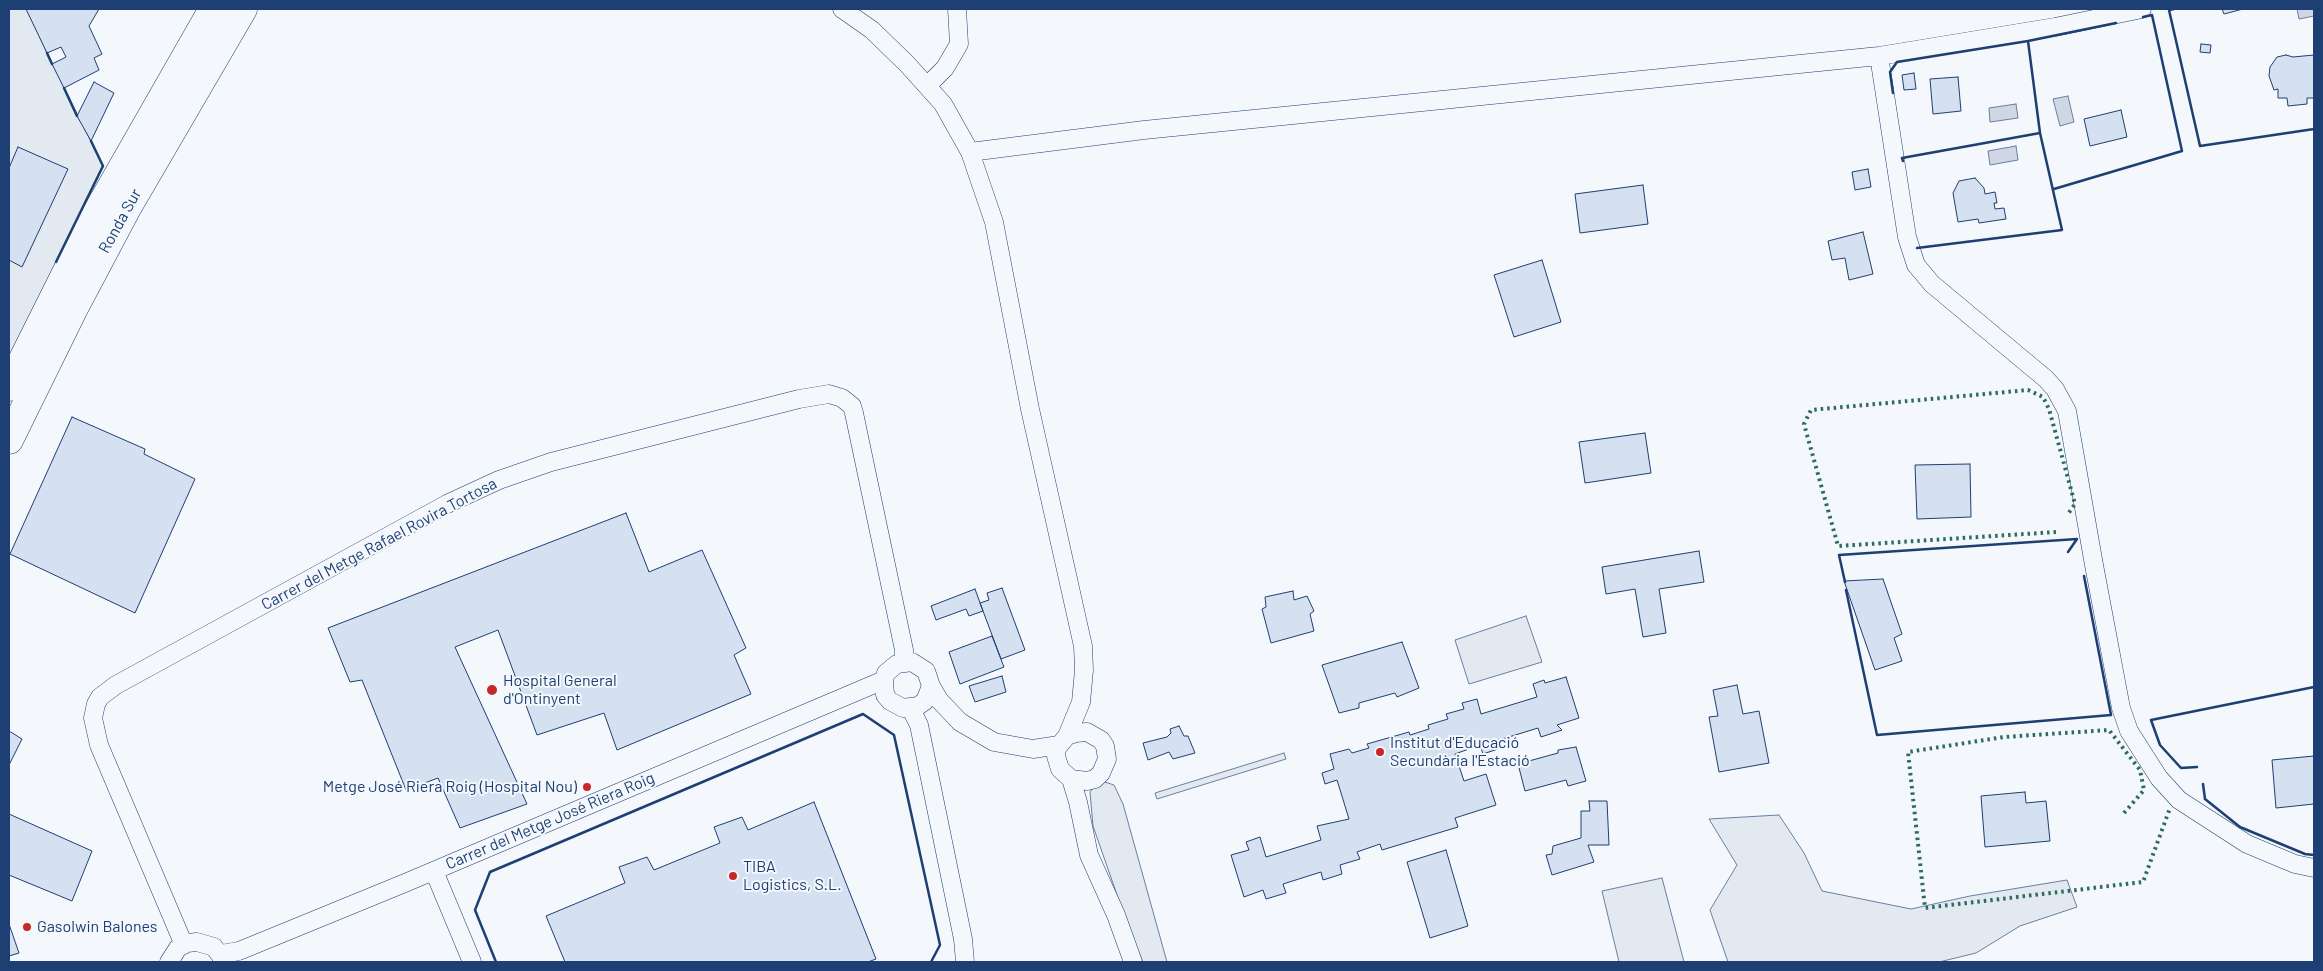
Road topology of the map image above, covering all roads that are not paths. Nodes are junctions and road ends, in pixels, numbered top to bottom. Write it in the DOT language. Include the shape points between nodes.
graph roads {
  1 [pos="213,9"];
  2 [pos="244,9"];
  3 [pos="842,9"];
  4 [pos="957,9"];
  5 [pos="2142,9"];
  6 [pos="1879,56"];
  7 [pos="927,86"];
  8 [pos="970,152"];
  9 [pos="9,387"];
  10 [pos="9,440"];
  11 [pos="904,662"];
  12 [pos="884,680"];
  13 [pos="861,689"];
  14 [pos="888,699"];
  15 [pos="925,700"];
  16 [pos="1081,702"];
  17 [pos="1087,732"];
  18 [pos="1061,748"];
  19 [pos="1079,780"];
  20 [pos="2314,868"];
  21 [pos="434,871"];
  22 [pos="184,945"];
  23 [pos="224,960"];
  24 [pos="169,962"];
  25 [pos="472,962"];
  26 [pos="965,962"];
  27 [pos="1133,962"];
  1 -- 9 [label="main road, Ronda Sur" via="94,219"];
  2 -- 10 [label="main road, Ronda Sur" via="122,216"];
  3 -- 7 [label="street" via="872,30"];
  4 -- 7 [label="street" via="959,44 945,68"];
  5 -- 6 [label="street"];
  6 -- 8 [label="street" via="1144,130"];
  6 -- 20 [label="street" via="1907,237 1916,265 1932,284 2046,379 2067,411 2121,708 2129,731 2159,778 2179,800 2247,844"];
  7 -- 8 [label="street" via="943,104"];
  8 -- 16 [label="street" via="1002,256 1030,409 1083,646"];
  11 -- 12 [label="street" via="891,668"];
  11 -- 15 [label="street" via="912,662 926,671"];
  11 -- 22 [label="street, Carrer del Metge Rafael Rovira Tortosa" via="854,413 852,406 842,398 829,394 799,399 551,462 499,480 438,509 100,697 93,718 99,745"];
  12 -- 13 [label="street, Carrer del Metge José Riera Roig"];
  12 -- 14 [label="street"];
  13 -- 14 [label="street"];
  13 -- 21 [label="street, Carrer del Metge José Riera Roig"];
  14 -- 15 [label="street" via="896,706"];
  15 -- 18 [label="street" via="994,742 1033,749"];
  15 -- 26 [label="street" via="919,725"];
  16 -- 17 [label="street"];
  16 -- 18 [label="street"];
  17 -- 18 [label="street" via="1076,732"];
  17 -- 19 [label="street" via="1101,740 1107,759 1101,773"];
  18 -- 19 [label="street" via="1060,769"];
  19 -- 27 [label="street" via="1078,802 1089,855"];
  21 -- 23 [label="street, Carrer del Metge José Riera Roig" via="239,950"];
  21 -- 25 [label="street"];
  22 -- 23 [label="street" via="206,943"];
  22 -- 24 [label="street"];
}
